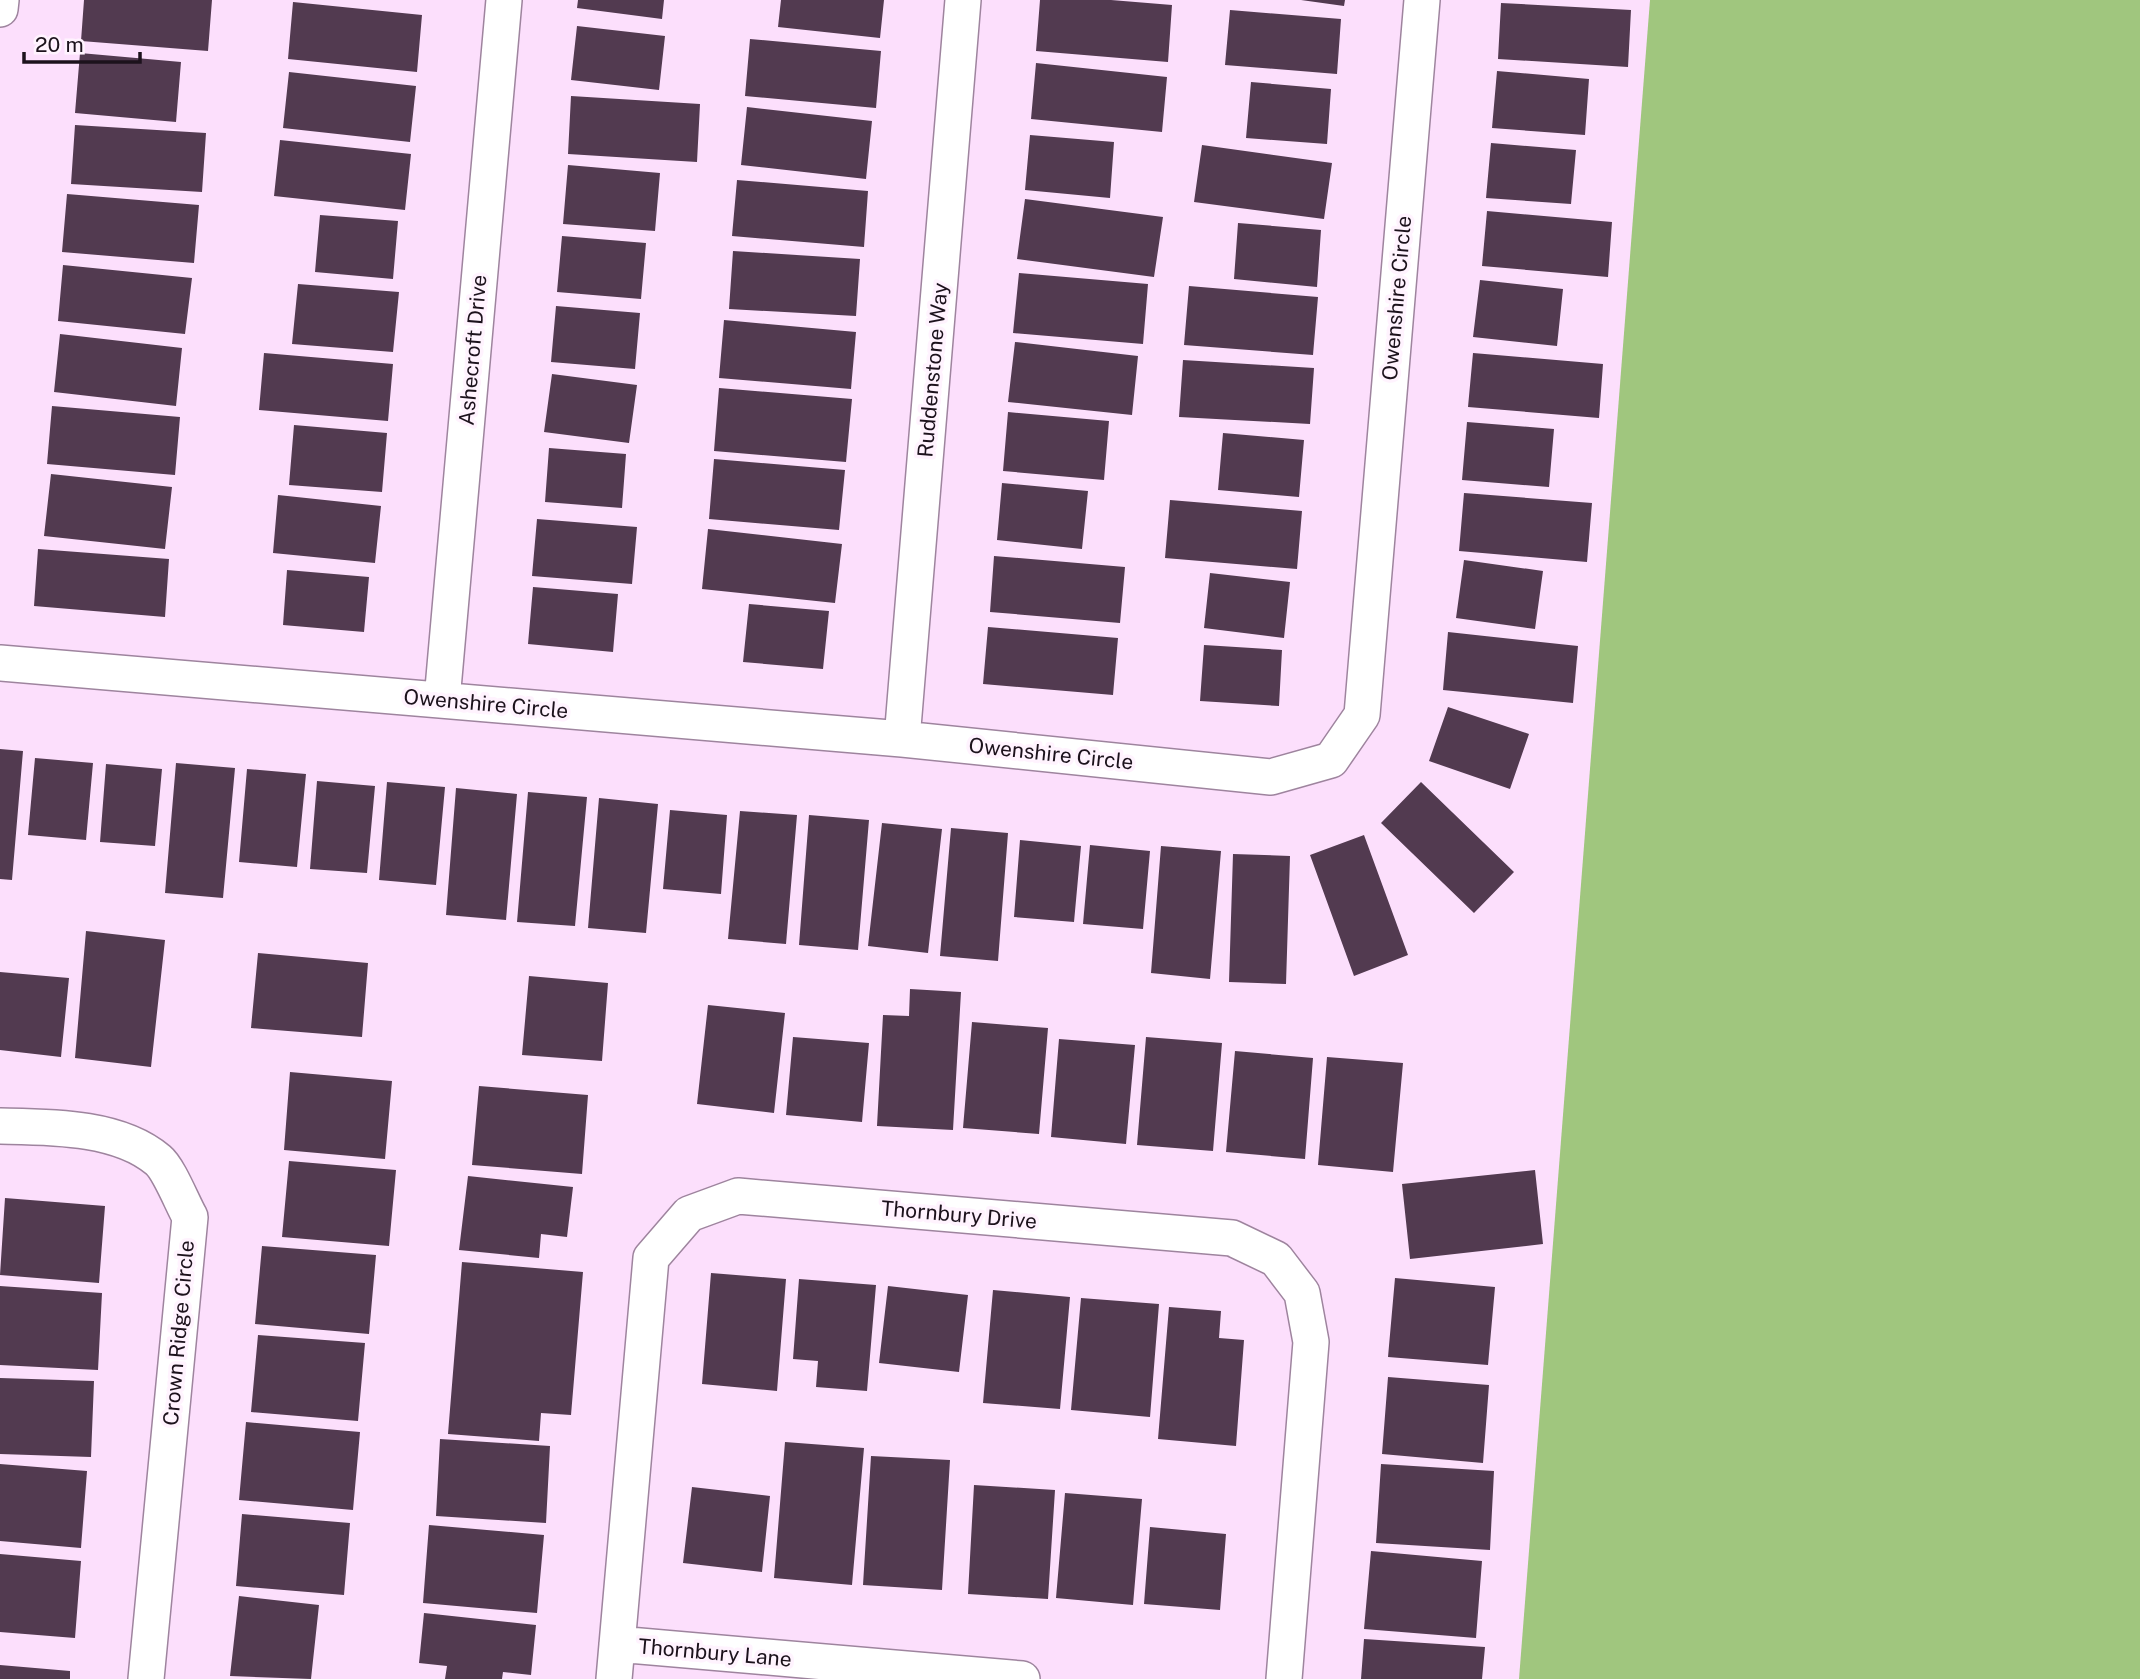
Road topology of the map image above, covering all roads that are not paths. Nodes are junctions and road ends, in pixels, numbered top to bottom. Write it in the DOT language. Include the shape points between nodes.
graph roads {
  1 [pos="1,0"];
  2 [pos="504,0"];
  3 [pos="963,0"];
  4 [pos="1422,0"];
  5 [pos="0,9"];
  6 [pos="0,663"];
  7 [pos="442,700"];
  8 [pos="902,739"];
  9 [pos="0,1126"];
  10 [pos="617,1644"];
  11 [pos="146,1679"];
  12 [pos="614,1679"];
  13 [pos="1021,1679"];
  14 [pos="1284,1679"];
  1 -- 5 [label="street"];
  2 -- 7 [label="street, Ashecroft Drive"];
  3 -- 8 [label="street, Ruddenstone Way"];
  4 -- 8 [label="street, Owenshire Circle" via="1362,715 1331,760 1271,777"];
  6 -- 7 [label="street, Owenshire Circle"];
  7 -- 8 [label="street, Owenshire Circle"];
  9 -- 11 [label="street, Crown Ridge Circle" via="62,1127 118,1139 160,1161 190,1217"];
  10 -- 12 [label="street, Thornbury Drive"];
  10 -- 13 [label="street, Thornbury Lane"];
  10 -- 14 [label="street, Thornbury Drive" via="651,1258 689,1214 738,1196 1232,1238 1276,1259 1302,1293 1311,1342"];
}
